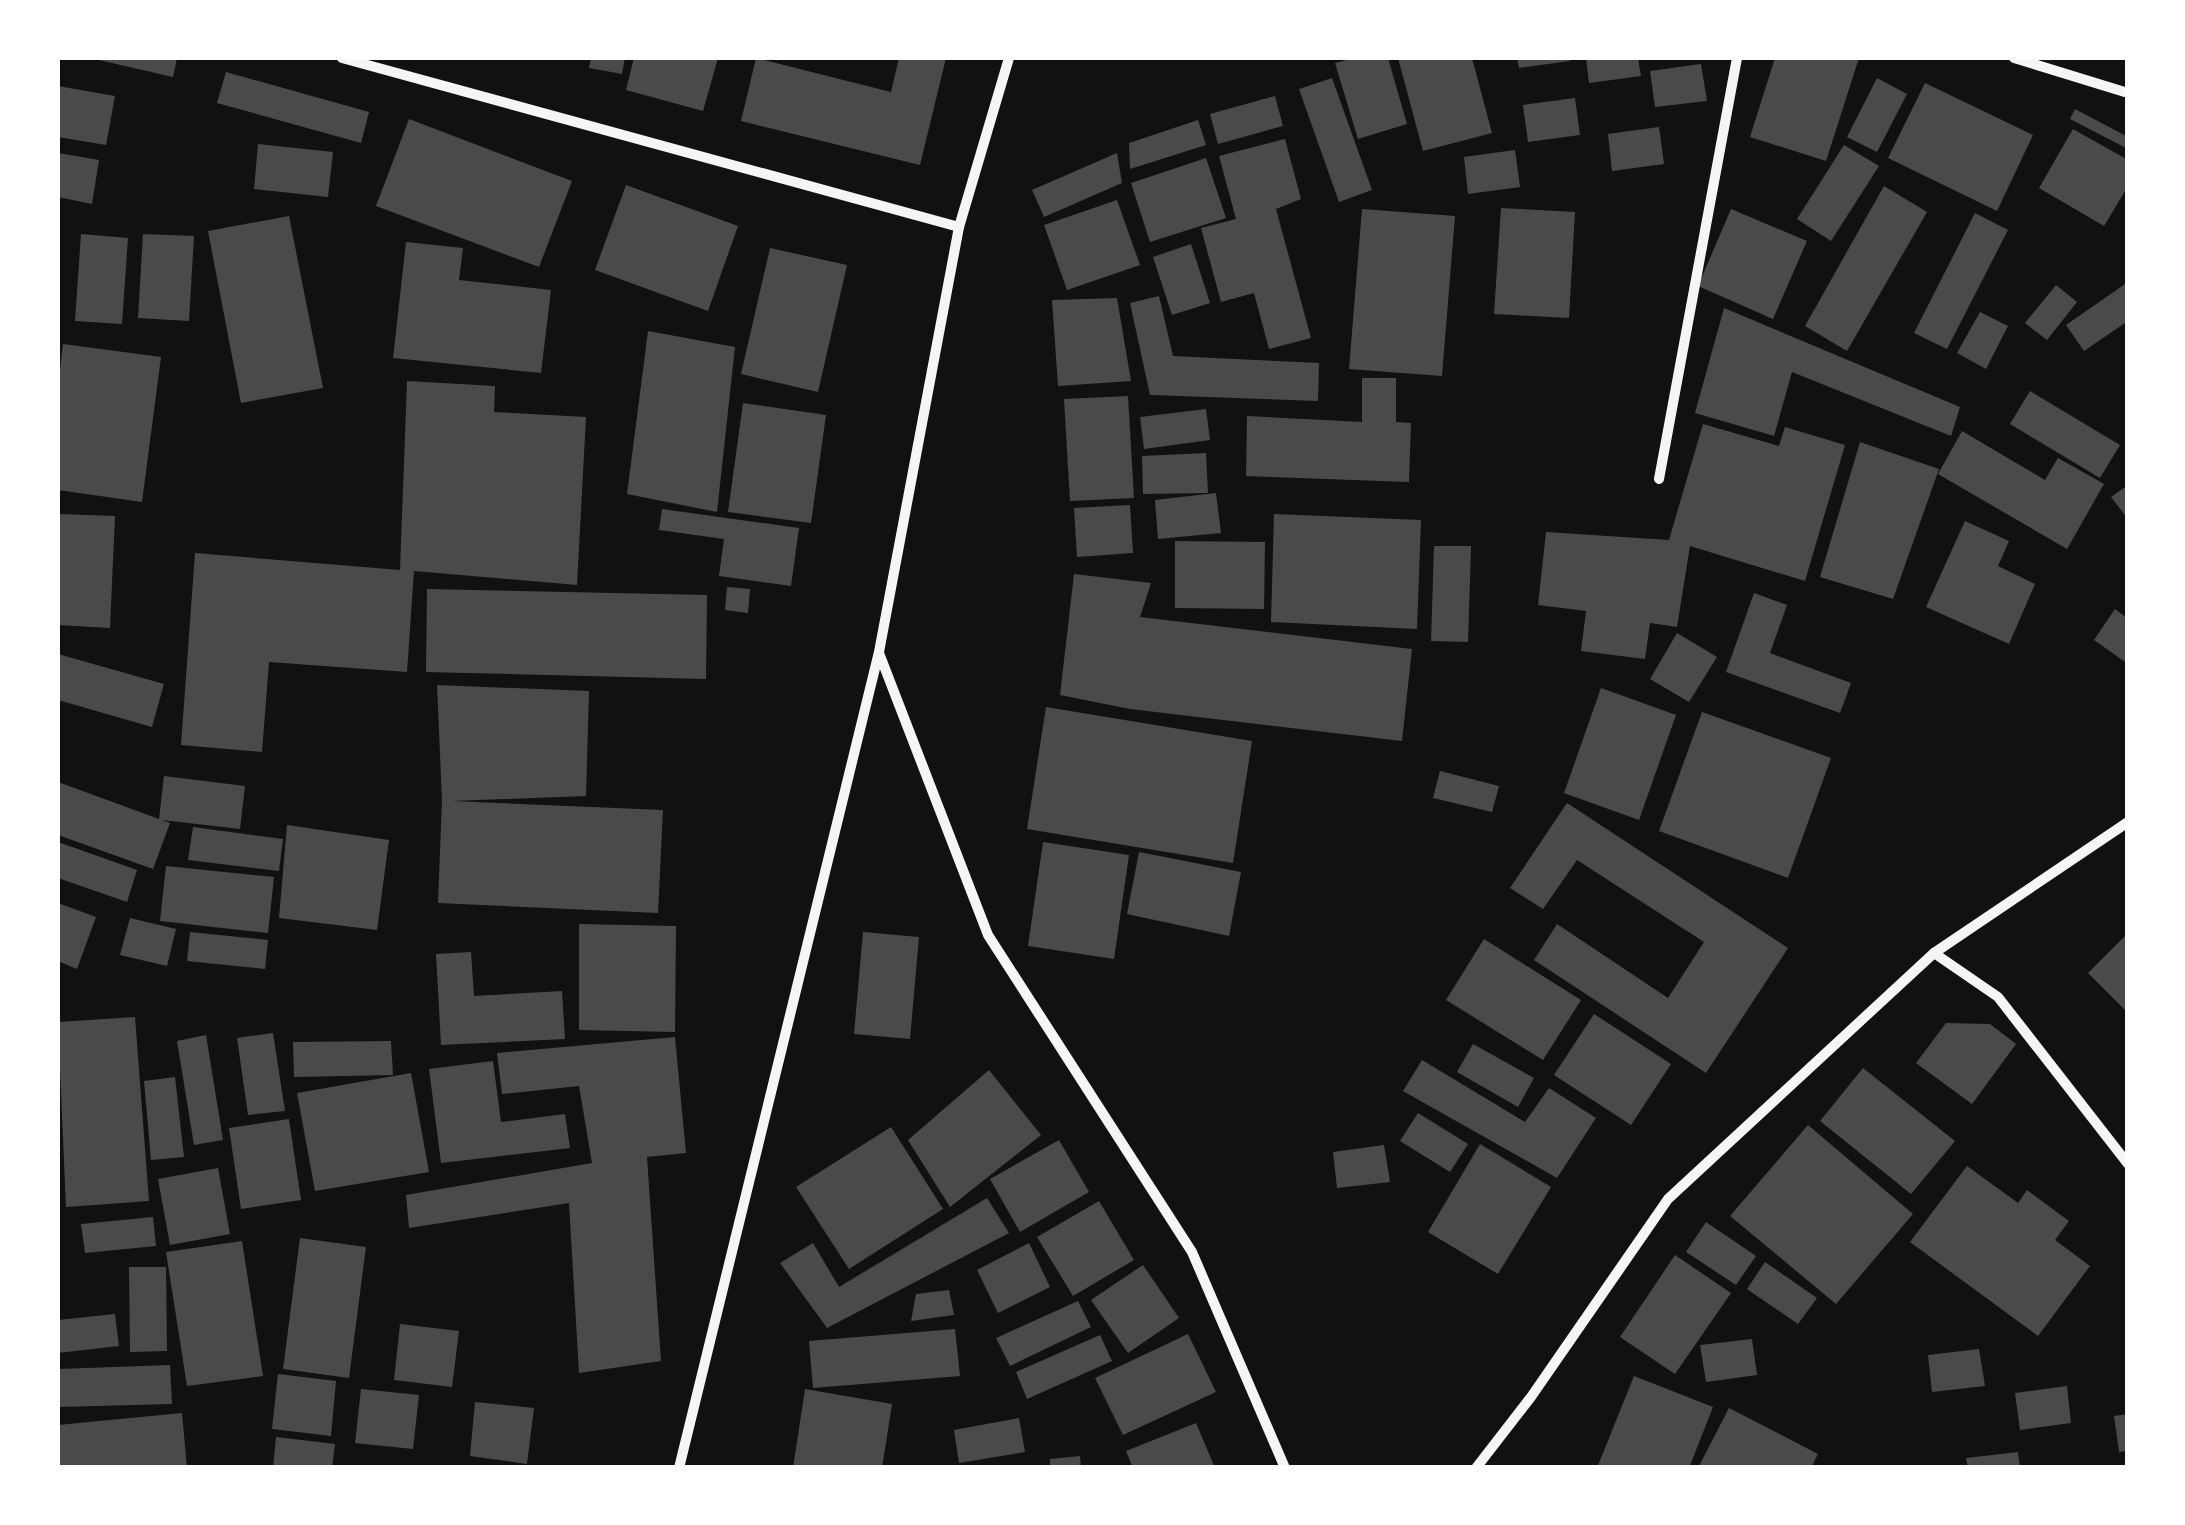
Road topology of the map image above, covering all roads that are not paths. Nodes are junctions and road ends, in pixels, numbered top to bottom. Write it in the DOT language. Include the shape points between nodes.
graph roads {
  1 [pos="342,58"];
  2 [pos="1009,58"];
  3 [pos="1737,58"];
  4 [pos="2014,58"];
  5 [pos="2128,93"];
  6 [pos="959,227"];
  7 [pos="1658,479"];
  8 [pos="878,652"];
  9 [pos="2128,822"];
  10 [pos="1934,954"];
  11 [pos="2128,1164"];
  12 [pos="679,1468"];
  13 [pos="1285,1468"];
  14 [pos="1476,1468"];
  1 -- 6 [label="street"];
  2 -- 6 [label="street"];
  3 -- 7 [label="street"];
  4 -- 5 [label="street"];
  6 -- 8 [label="street"];
  8 -- 12 [label="street"];
  8 -- 13 [label="street" via="988,935 1192,1252"];
  9 -- 10 [label="street"];
  10 -- 11 [label="street" via="1998,998"];
  10 -- 14 [label="street" via="1668,1199"];
}
